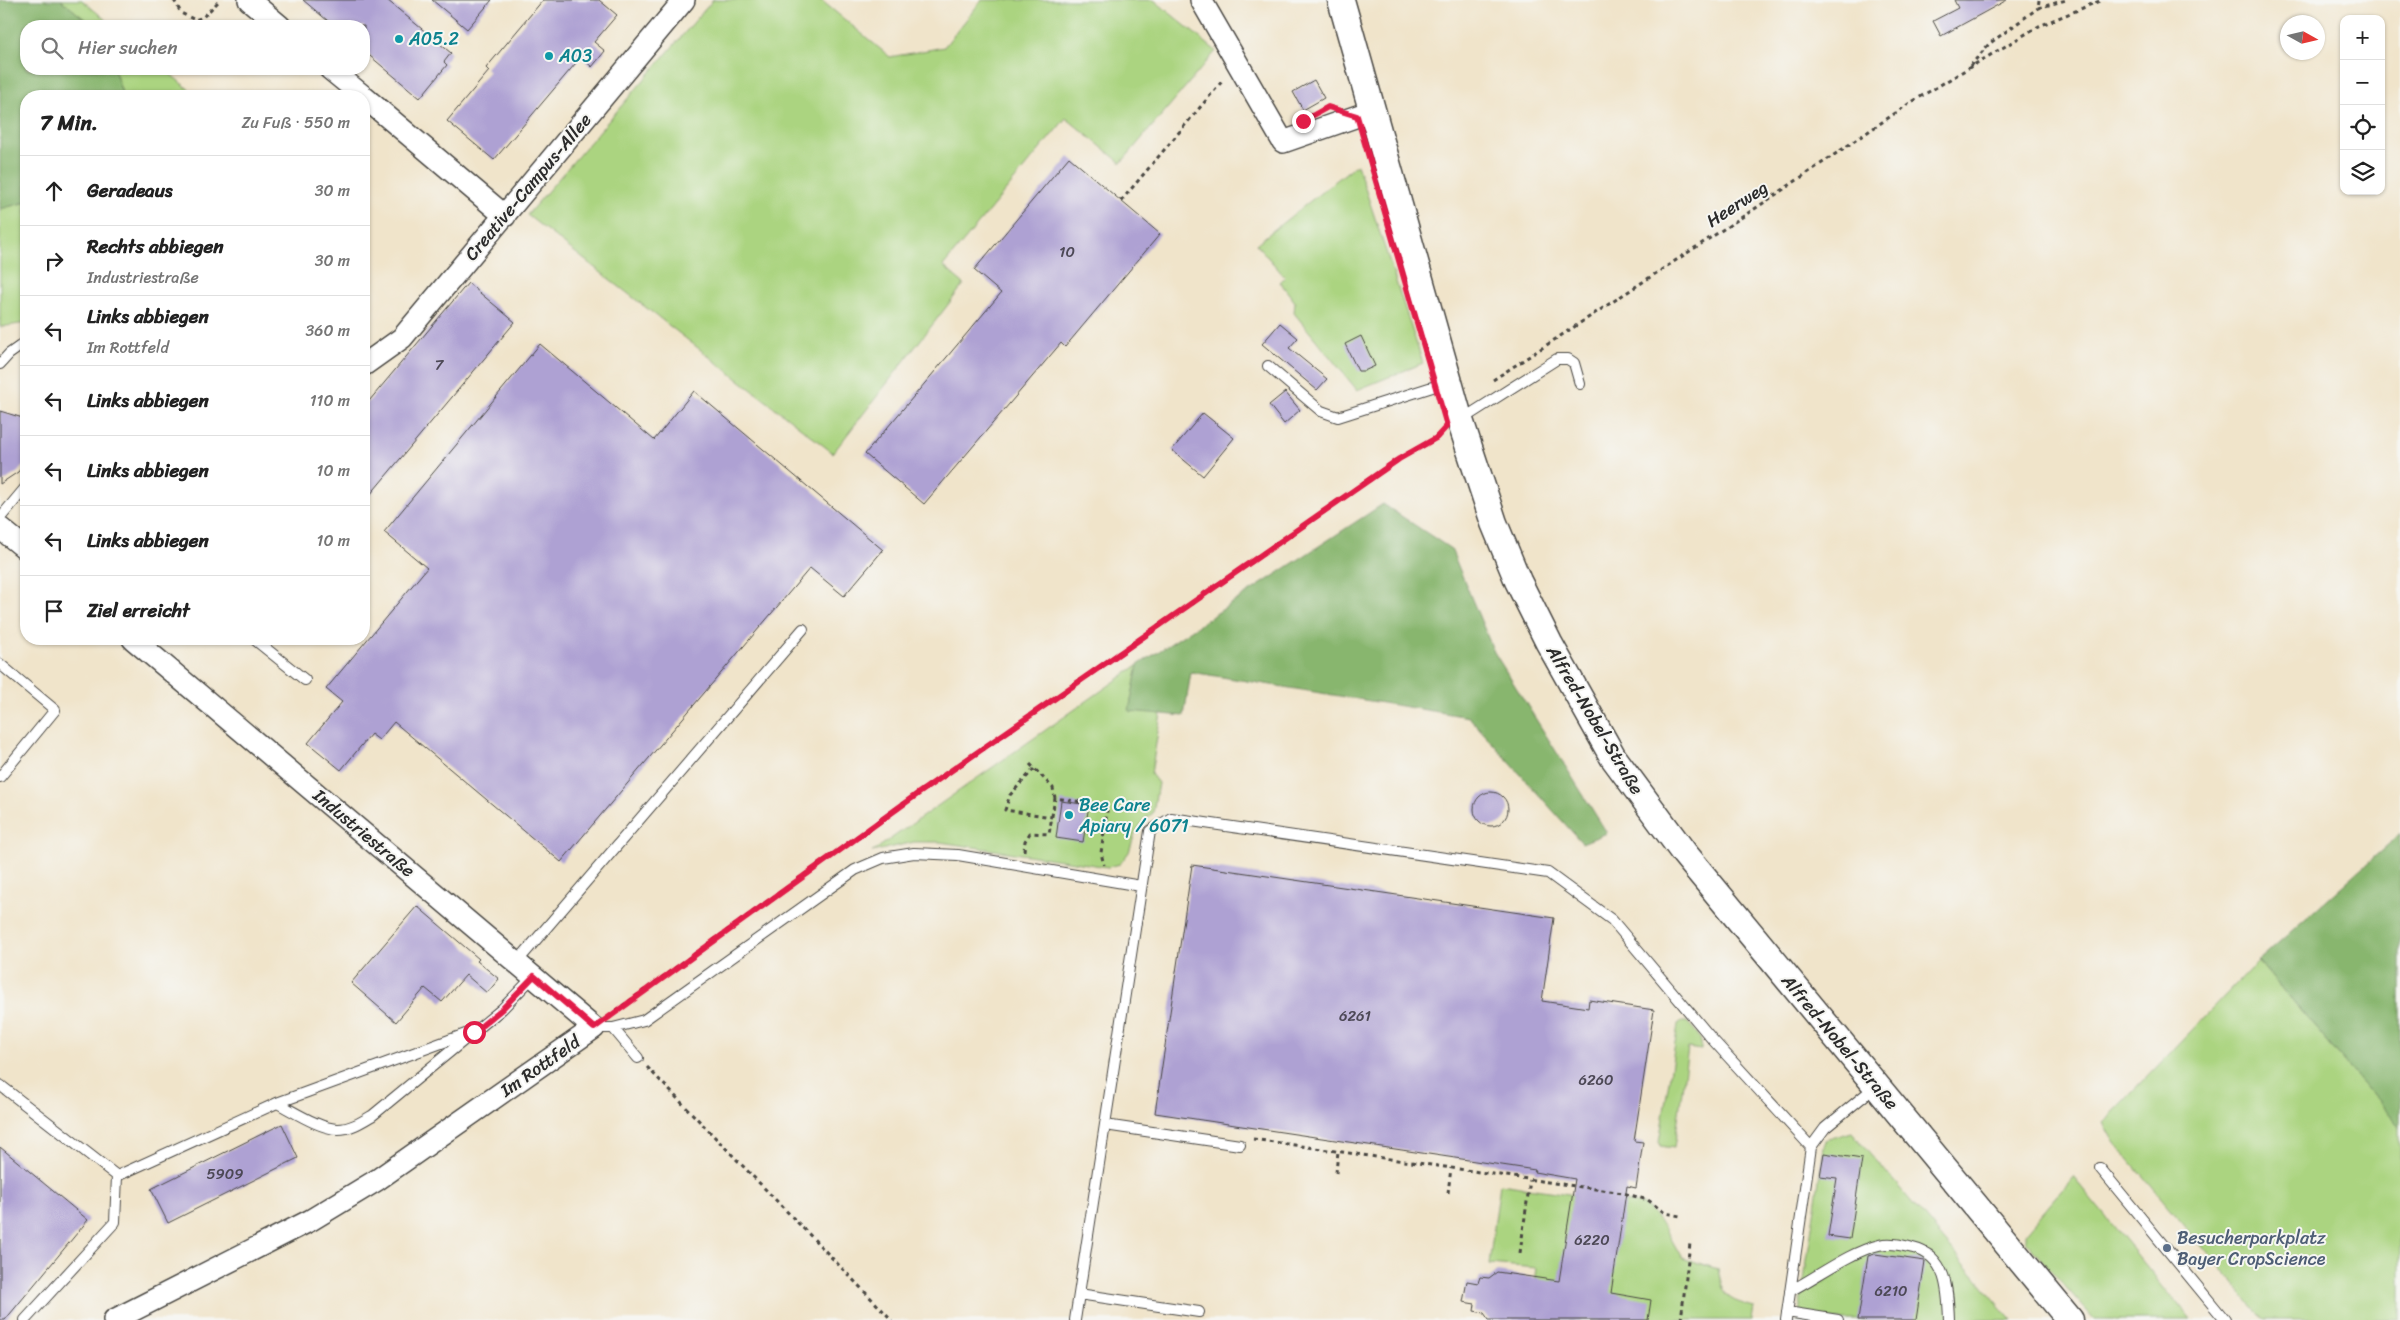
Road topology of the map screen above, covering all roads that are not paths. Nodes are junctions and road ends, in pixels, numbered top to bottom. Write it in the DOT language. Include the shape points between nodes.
graph roads {
  1 [pos="249,0"];
  2 [pos="684,0"];
  3 [pos="1201,0"];
  4 [pos="1341,0"];
  5 [pos="273,20"];
  6 [pos="337,75"];
  7 [pos="355,90"];
  8 [pos="370,103"];
  9 [pos="1372,111"];
  10 [pos="504,216"];
  11 [pos="20,346"];
  12 [pos="370,362"];
  13 [pos="0,364"];
  14 [pos="1268,366"];
  15 [pos="1449,382"];
  16 [pos="1580,384"];
  17 [pos="1459,417"];
  18 [pos="20,494"];
  19 [pos="0,518"];
  20 [pos="0,528"];
  21 [pos="20,544"];
  22 [pos="803,630"];
  23 [pos="141,645"];
  24 [pos="261,645"];
  25 [pos="0,664"];
  26 [pos="305,680"];
  27 [pos="0,777"];
  28 [pos="1141,886"];
  29 [pos="517,962"];
  30 [pos="534,976"];
  31 [pos="603,1028"];
  32 [pos="474,1032"];
  33 [pos="638,1058"];
  34 [pos="0,1085"];
  35 [pos="1876,1086"];
  36 [pos="277,1103"];
  37 [pos="1105,1125"];
  38 [pos="1240,1145"];
  39 [pos="1811,1147"];
  40 [pos="2100,1168"];
  41 [pos="117,1176"];
  42 [pos="1790,1291"];
  43 [pos="1079,1294"];
  44 [pos="1199,1312"];
  45 [pos="1786,1316"];
  46 [pos="25,1320"];
  47 [pos="114,1320"];
  48 [pos="1075,1320"];
  49 [pos="1838,1320"];
  50 [pos="1949,1320"];
  51 [pos="2070,1320"];
  52 [pos="2225,1320"];
  1 -- 5 [label="street"];
  2 -- 10 [label="street, Creative-Campus-Allee"];
  3 -- 9 [label="street" via="1282,142"];
  4 -- 9 [label="street, Alfred-Nobel-Straße"];
  6 -- 7 [label="street"];
  8 -- 10 [label="street"];
  9 -- 15 [label="street, Alfred-Nobel-Straße"];
  10 -- 12 [label="street, Creative-Campus-Allee" via="402,338"];
  11 -- 13 [label="lane"];
  14 -- 15 [label="lane" via="1321,411 1338,417"];
  15 -- 17 [label="street, Alfred-Nobel-Straße"];
  16 -- 17 [label="lane" via="1574,363 1568,359 1557,359"];
  17 -- 35 [label="street, Alfred-Nobel-Straße" via="1494,523 1518,581 1548,642 1613,757 1684,854"];
  18 -- 19 [label="lane"];
  20 -- 21 [label="street"];
  22 -- 29 [label="lane"];
  23 -- 29 [label="street, Industriestraße"];
  24 -- 26 [label="lane"];
  25 -- 27 [label="lane" via="55,710"];
  28 -- 31 [label="lane" via="958,855 914,853 883,858 855,870 644,1020"];
  28 -- 37 [label="lane"];
  28 -- 39 [label="lane" via="1150,831 1171,818 1548,874 1612,920 1712,1039"];
  29 -- 30 [label="street, Industriestraße"];
  30 -- 31 [label="street, Industriestraße"];
  30 -- 32 [label="lane"];
  31 -- 33 [label="lane"];
  31 -- 47 [label="street, Im Rottfeld" via="377,1180 311,1220"];
  32 -- 36 [label="lane"];
  32 -- 36 [label="lane" via="357,1125 337,1129 310,1121"];
  34 -- 41 [label="lane"];
  35 -- 39 [label="lane" via="1825,1128"];
  35 -- 51 [label="street, Alfred-Nobel-Straße"];
  36 -- 41 [label="lane"];
  37 -- 38 [label="lane"];
  37 -- 43 [label="lane"];
  39 -- 42 [label="lane"];
  40 -- 52 [label="lane"];
  41 -- 46 [label="lane" via="115,1222"];
  42 -- 45 [label="lane"];
  42 -- 50 [label="lane" via="1856,1254 1880,1245 1896,1244 1920,1250 1938,1262 1947,1286"];
  43 -- 44 [label="lane"];
  43 -- 48 [label="lane"];
  45 -- 49 [label="lane"];
}
